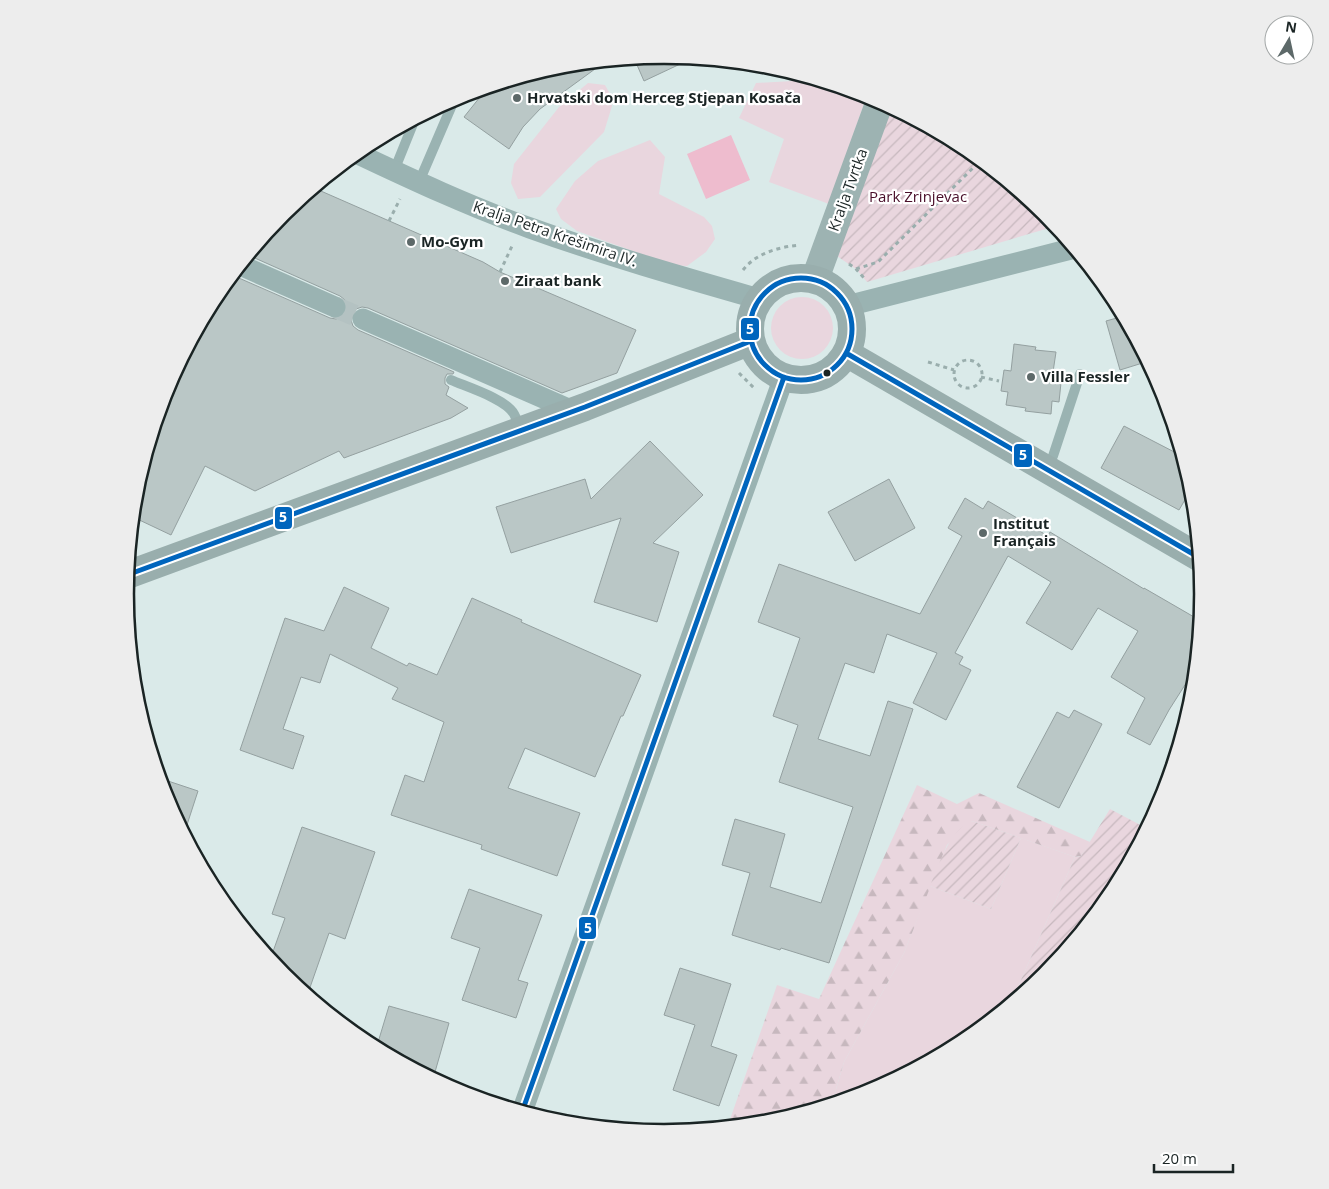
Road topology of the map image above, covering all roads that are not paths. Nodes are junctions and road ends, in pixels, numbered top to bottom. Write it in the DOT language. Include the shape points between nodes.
graph roads {
  1 [pos="877,108"];
  2 [pos="450,109"];
  3 [pos="411,128"];
  4 [pos="364,157"];
  5 [pos="394,171"];
  6 [pos="419,182"];
  7 [pos="1068,250"];
  8 [pos="246,268"];
  9 [pos="815,280"];
  10 [pos="759,300"];
  11 [pos="847,306"];
  12 [pos="336,307"];
  13 [pos="363,319"];
  14 [pos="751,341"];
  15 [pos="846,353"];
  16 [pos="1080,374"];
  17 [pos="784,376"];
  18 [pos="451,380"];
  19 [pos="573,411"];
  20 [pos="520,430"];
  21 [pos="1046,469"];
  22 [pos="1194,554"];
  23 [pos="135,572"];
  24 [pos="524,1106"];
  1 -- 9 [label="main road, Kralja Tvrtka"];
  2 -- 6 [label="lane"];
  3 -- 5 [label="lane"];
  4 -- 5 [label="street, Kralja Petra Krešimira IV."];
  5 -- 6 [label="street, Kralja Petra Krešimira IV."];
  6 -- 10 [label="street, Kralja Petra Krešimira IV." via="530,228"];
  7 -- 11 [label="street"];
  8 -- 12 [label="street"];
  9 -- 10 [label="main road" via="790,279 778,283"];
  9 -- 11 [label="main road" via="828,285"];
  10 -- 14 [label="main road" via="751,320"];
  11 -- 15 [label="main road" via="853,330"];
  13 -- 19 [label="street"];
  14 -- 17 [label="main road" via="766,366"];
  14 -- 19 [label="main road"];
  15 -- 17 [label="main road" via="830,371 819,377 795,380"];
  15 -- 21 [label="main road"];
  16 -- 21 [label="lane"];
  17 -- 24 [label="street"];
  18 -- 20 [label="lane" via="488,395 509,408"];
  19 -- 20 [label="main road"];
  20 -- 23 [label="main road"];
  21 -- 22 [label="main road"];
}
